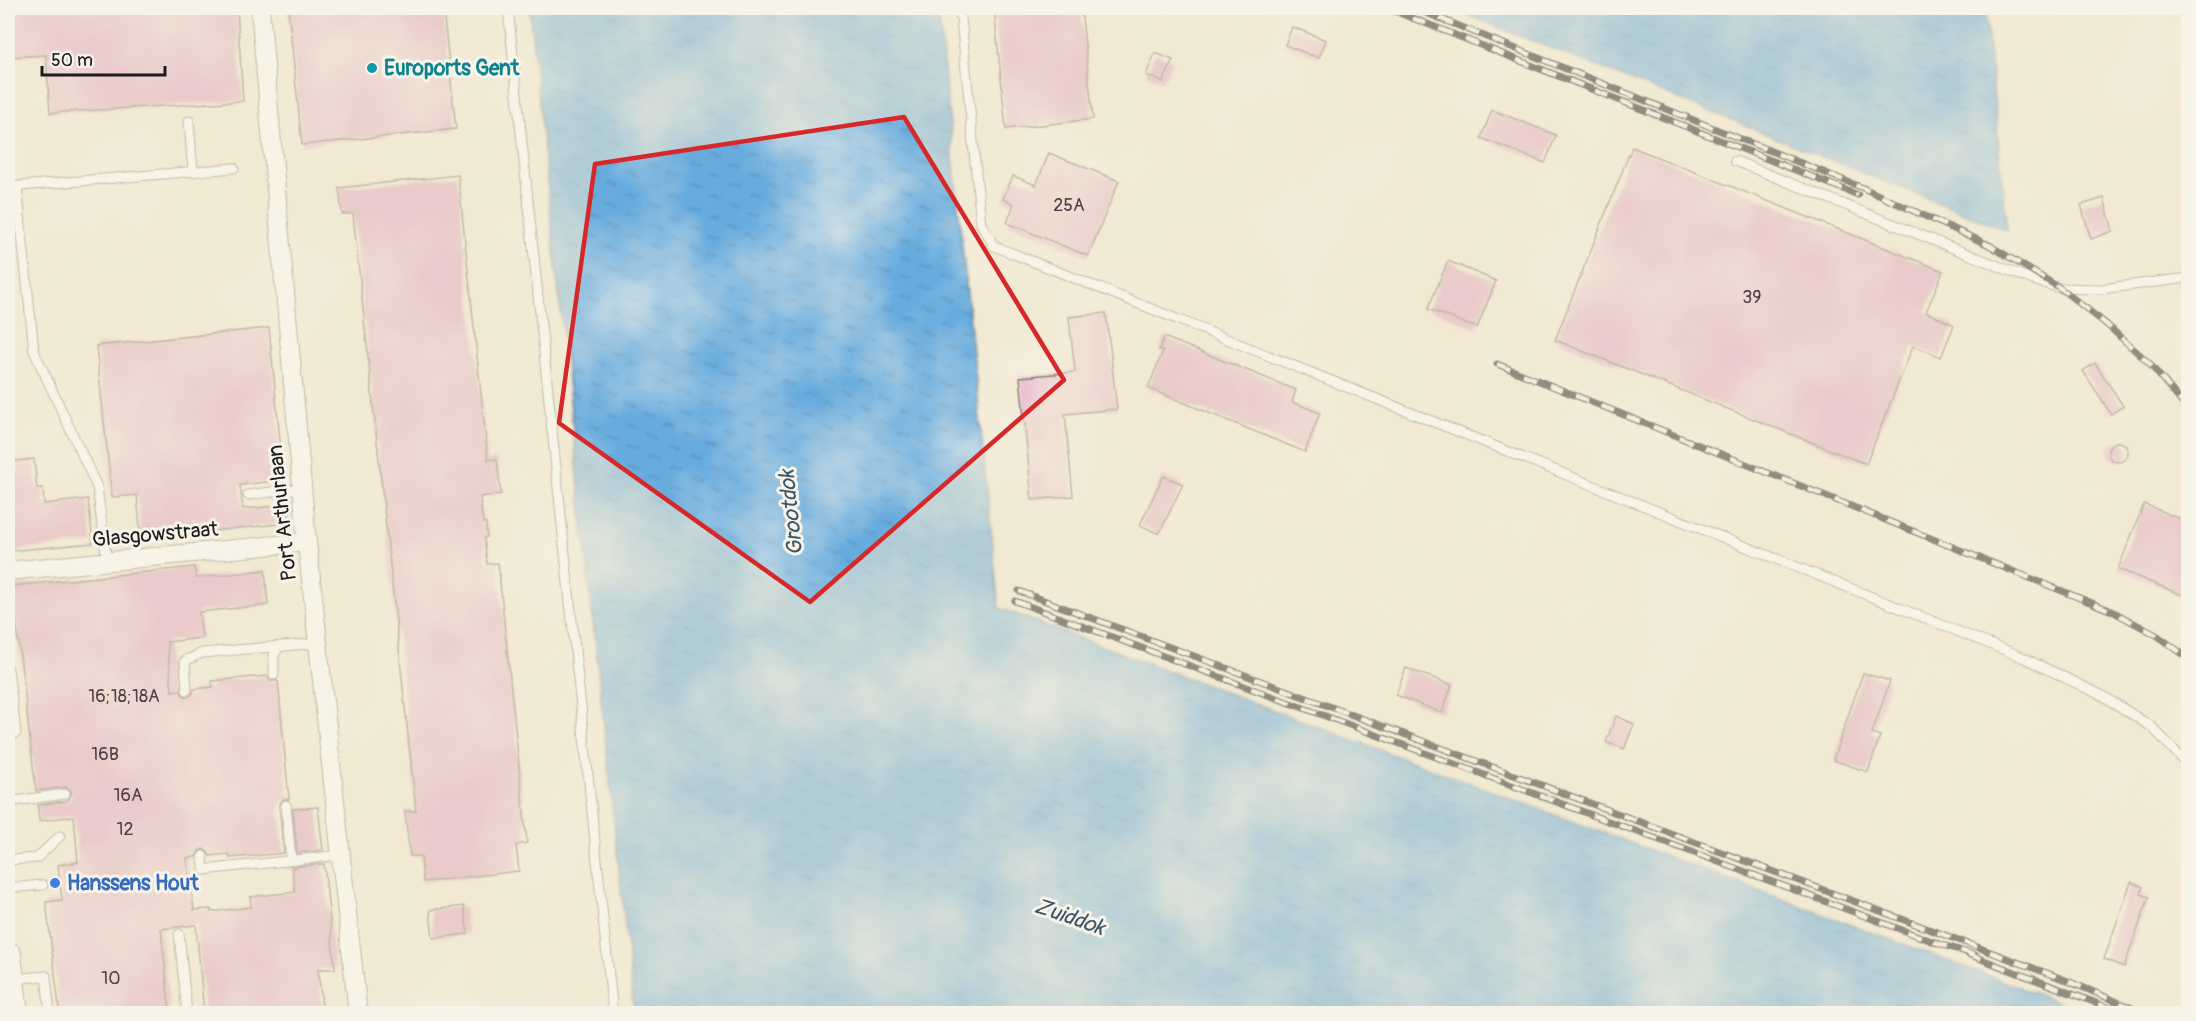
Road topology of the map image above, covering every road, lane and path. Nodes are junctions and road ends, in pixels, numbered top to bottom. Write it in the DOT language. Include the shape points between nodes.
graph roads {
  1 [pos="260,8"];
  2 [pos="508,8"];
  3 [pos="960,8"];
  4 [pos="189,121"];
  5 [pos="1735,160"];
  6 [pos="234,168"];
  7 [pos="193,172"];
  8 [pos="12,187"];
  9 [pos="2188,278"];
  10 [pos="302,488"];
  11 [pos="248,495"];
  12 [pos="307,542"];
  13 [pos="107,562"];
  14 [pos="8,571"];
  15 [pos="318,643"];
  16 [pos="279,646"];
  17 [pos="8,669"];
  18 [pos="274,675"];
  19 [pos="187,690"];
  20 [pos="8,735"];
  21 [pos="2188,765"];
  22 [pos="65,794"];
  23 [pos="8,801"];
  24 [pos="286,805"];
  25 [pos="60,836"];
  26 [pos="341,855"];
  27 [pos="203,856"];
  28 [pos="8,860"];
  29 [pos="291,860"];
  30 [pos="43,885"];
  31 [pos="8,888"];
  32 [pos="179,934"];
  33 [pos="9,977"];
  34 [pos="15,1014"];
  35 [pos="50,1014"];
  36 [pos="187,1014"];
  37 [pos="358,1014"];
  38 [pos="613,1014"];
  1 -- 10 [label="street, Port Arthurlaan"];
  2 -- 38 [label="lane"];
  3 -- 21 [label="lane" via="981,224 994,246 2022,657 2113,702 2152,727"];
  4 -- 7 [label="lane"];
  5 -- 9 [label="lane" via="2060,288 2102,289"];
  6 -- 7 [label="lane"];
  7 -- 8 [label="lane"];
  8 -- 13 [label="lane" via="34,351 97,487"];
  10 -- 11 [label="lane"];
  10 -- 12 [label="street, Port Arthurlaan"];
  12 -- 13 [label="street, Glasgowstraat"];
  12 -- 15 [label="street, Port Arthurlaan"];
  13 -- 14 [label="street, Glasgowstraat"];
  15 -- 16 [label="lane"];
  15 -- 26 [label="street, Port Arthurlaan"];
  16 -- 18 [label="lane" via="274,655"];
  16 -- 19 [label="lane" via="202,653 185,661"];
  17 -- 20 [label="lane" via="16,734"];
  22 -- 23 [label="lane"];
  24 -- 29 [label="lane"];
  25 -- 28 [label="lane" via="37,858"];
  26 -- 29 [label="lane"];
  26 -- 37 [label="street, Port Arthurlaan"];
  27 -- 29 [label="lane" via="204,870"];
  30 -- 31 [label="lane"];
  32 -- 36 [label="lane"];
  33 -- 34 [label="main road"];
  33 -- 35 [label="lane" via="46,976"];
}
